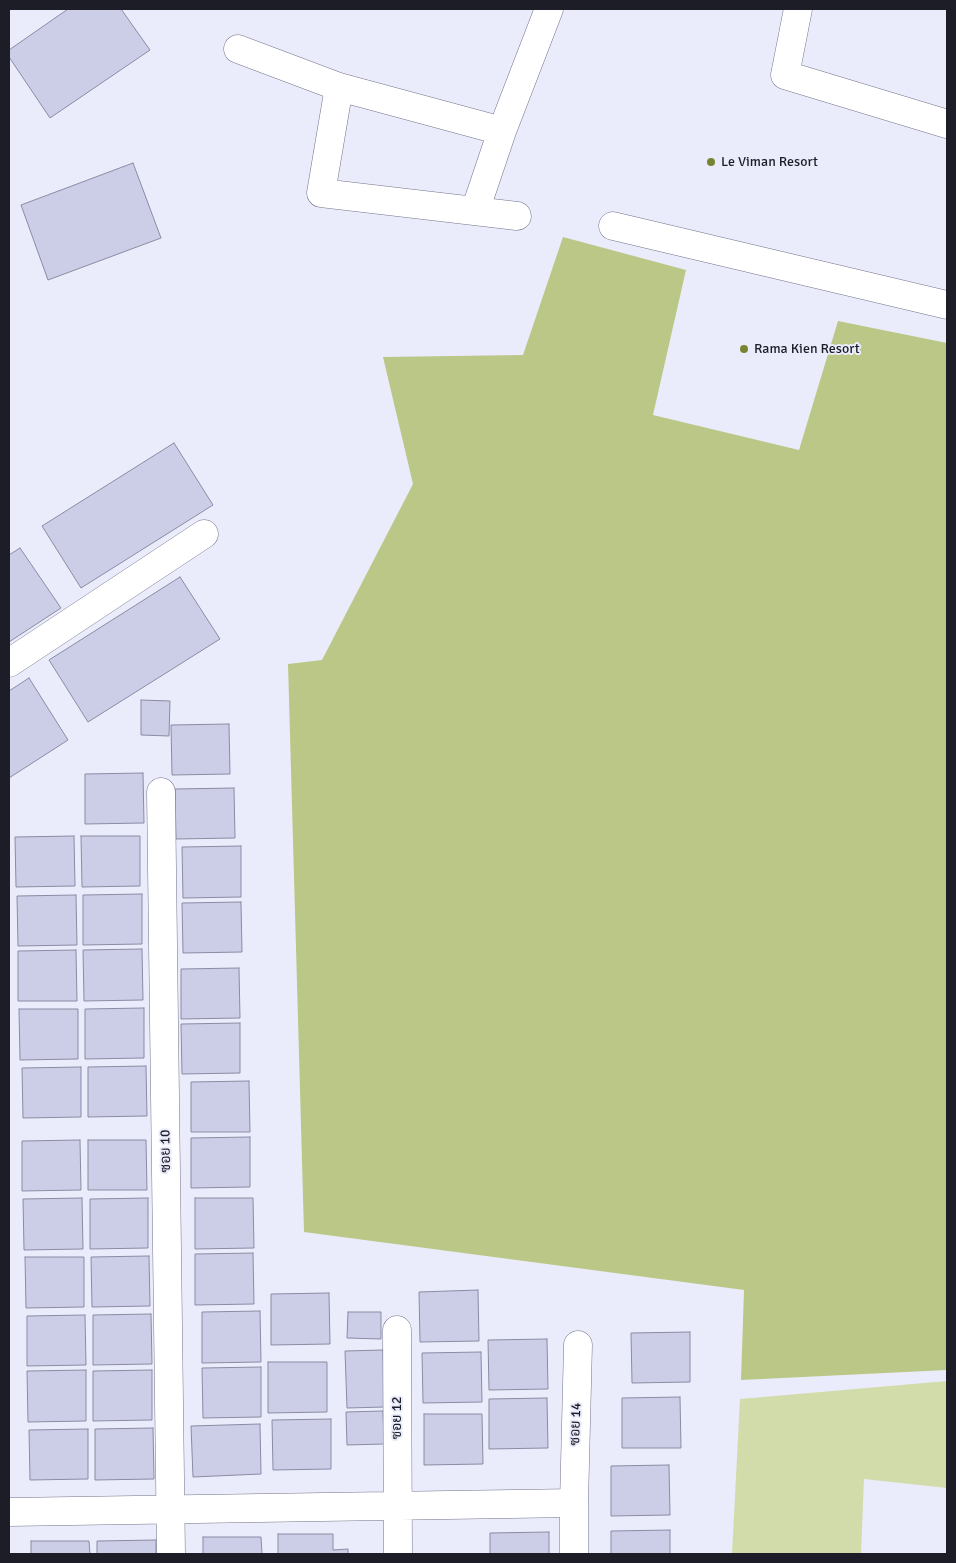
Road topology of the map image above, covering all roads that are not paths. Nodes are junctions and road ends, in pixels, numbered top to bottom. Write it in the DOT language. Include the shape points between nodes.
graph roads {
  1 [pos="549,9"];
  2 [pos="798,9"];
  3 [pos="238,49"];
  4 [pos="339,87"];
  5 [pos="947,124"];
  6 [pos="502,131"];
  7 [pos="475,211"];
  8 [pos="517,216"];
  9 [pos="613,226"];
  10 [pos="947,305"];
  11 [pos="204,534"];
  12 [pos="9,663"];
  13 [pos="161,792"];
  14 [pos="397,1330"];
  15 [pos="578,1345"];
  16 [pos="574,1503"];
  17 [pos="398,1506"];
  18 [pos="170,1510"];
  19 [pos="9,1512"];
  20 [pos="171,1554"];
  21 [pos="398,1554"];
  22 [pos="574,1554"];
  1 -- 6 [label="street"];
  2 -- 5 [label="street" via="785,75"];
  3 -- 4 [label="street"];
  4 -- 6 [label="street"];
  4 -- 7 [label="street" via="321,193"];
  6 -- 7 [label="street"];
  7 -- 8 [label="street"];
  9 -- 10 [label="street"];
  11 -- 12 [label="street"];
  13 -- 18 [label="street, ซอย 10"];
  14 -- 17 [label="street, ซอย 12"];
  15 -- 16 [label="street, ซอย 14"];
  16 -- 17 [label="street"];
  16 -- 22 [label="street, ซอย 14"];
  17 -- 18 [label="street"];
  17 -- 21 [label="street, ซอย 12"];
  18 -- 19 [label="street"];
  18 -- 20 [label="street, ซอย 10"];
}
